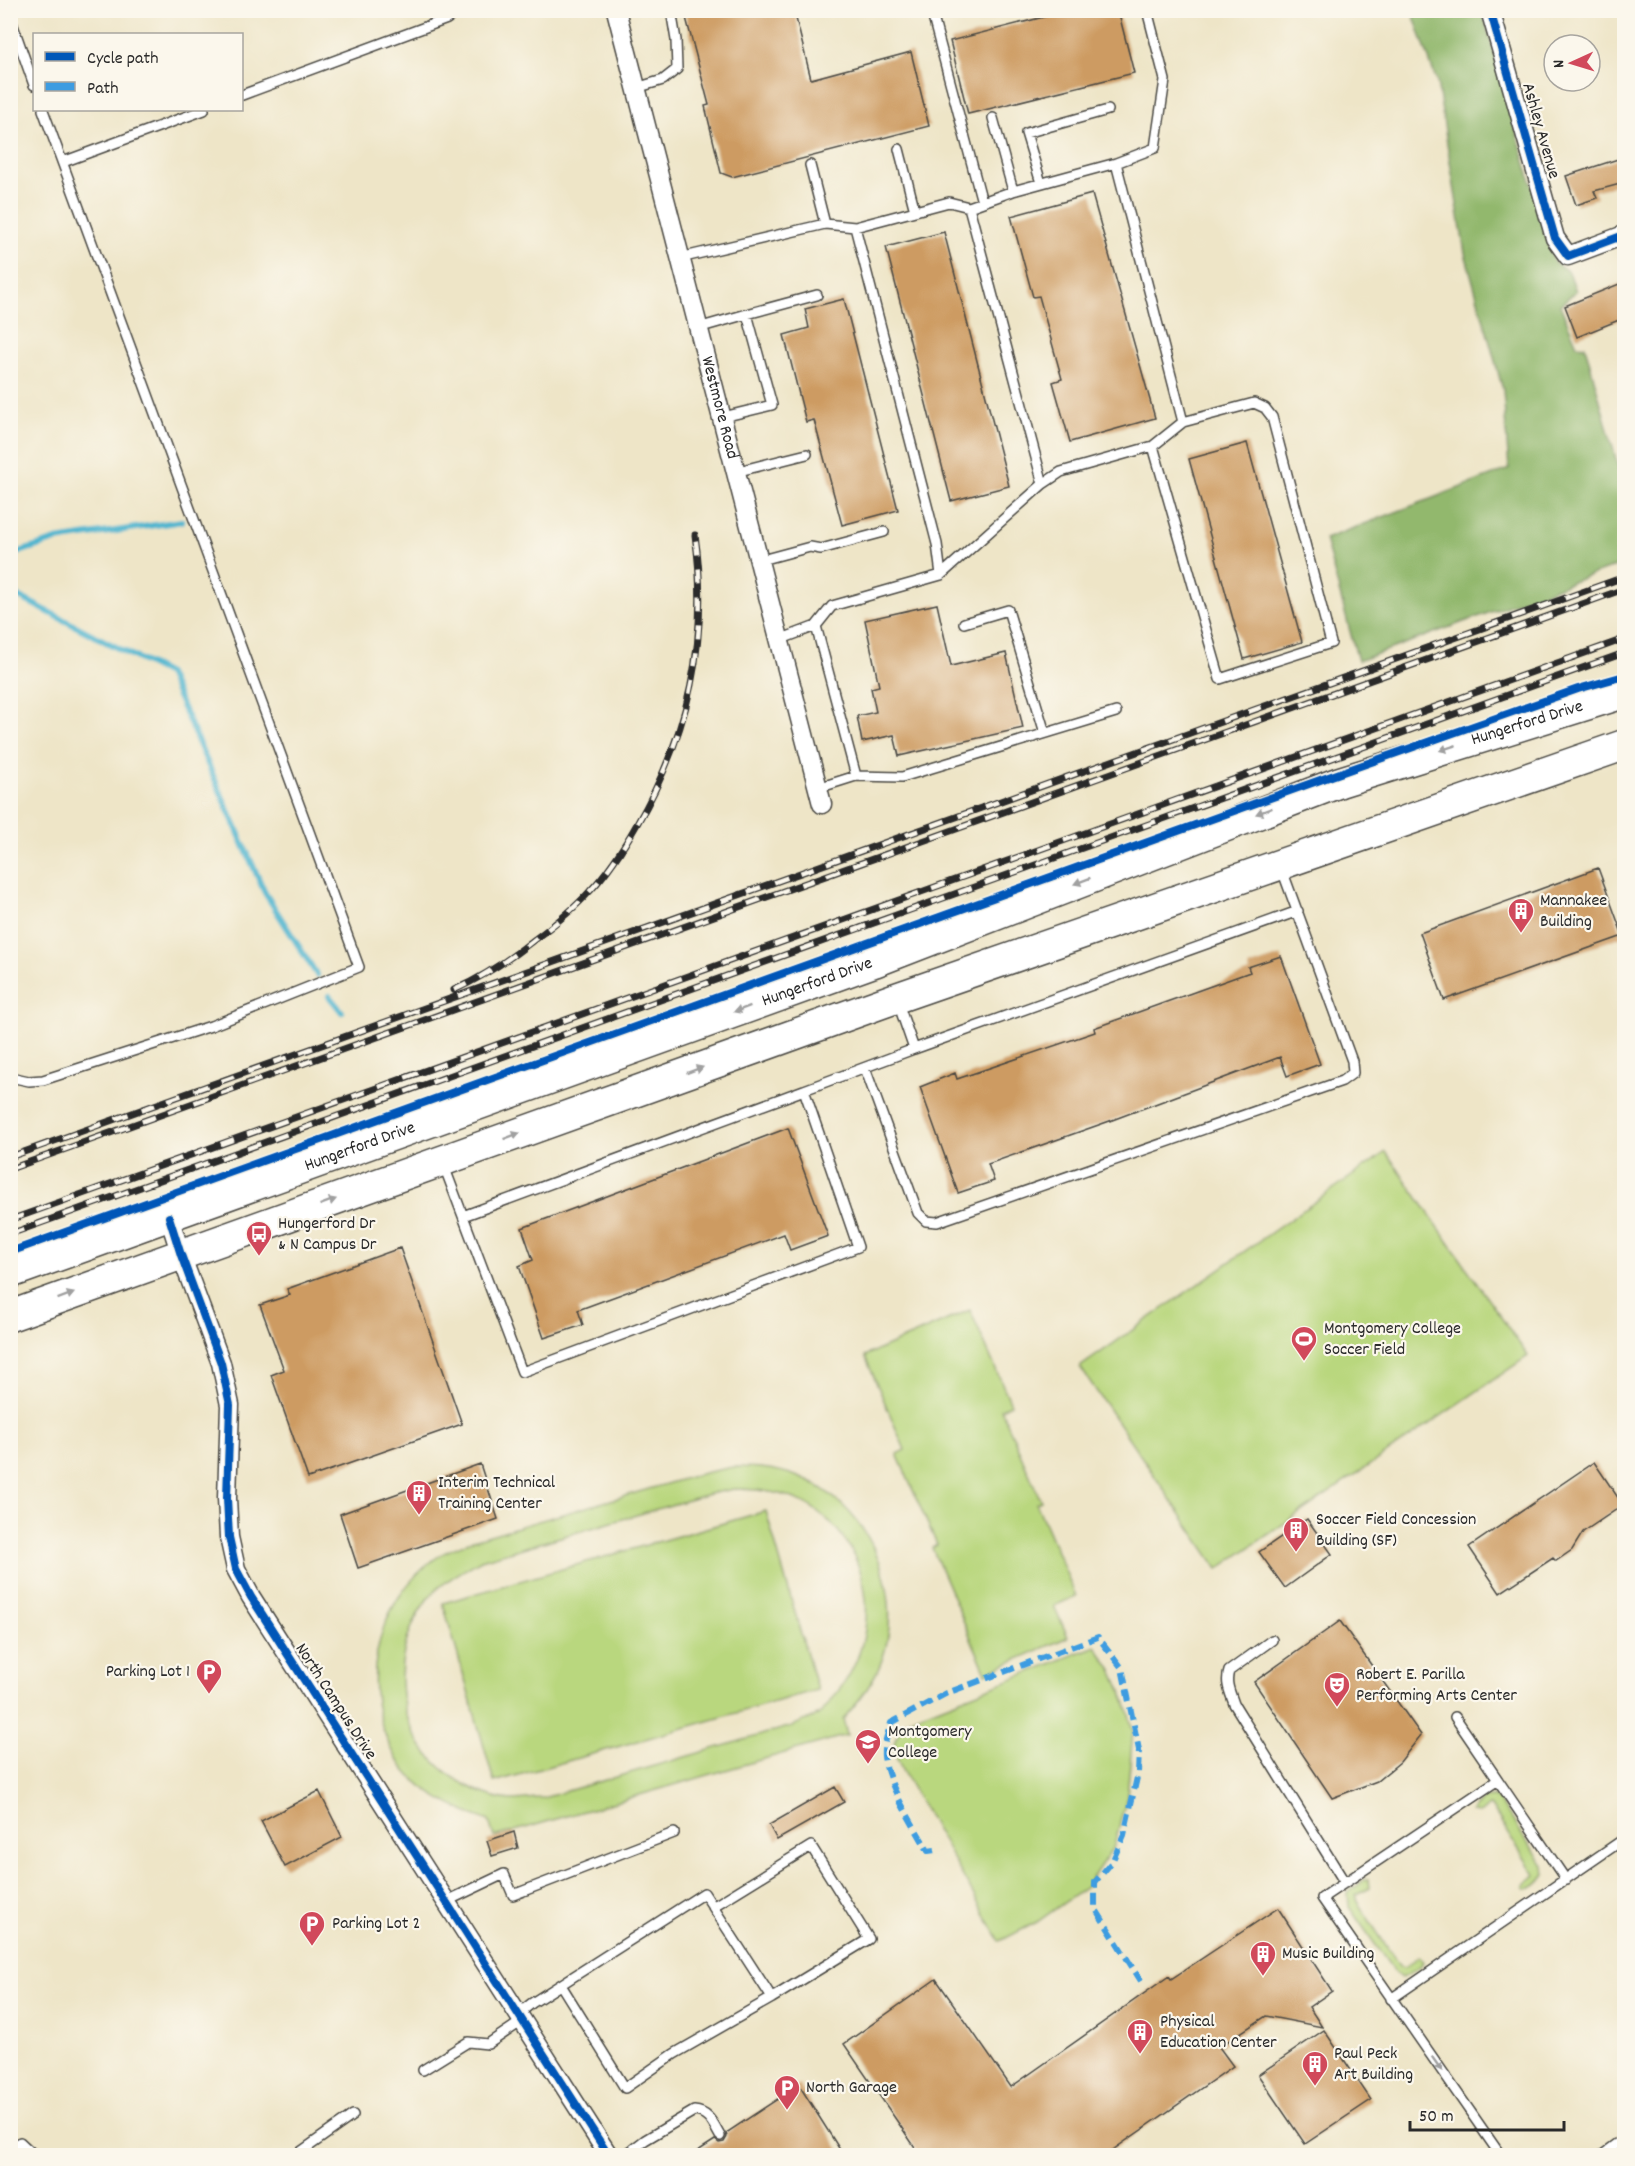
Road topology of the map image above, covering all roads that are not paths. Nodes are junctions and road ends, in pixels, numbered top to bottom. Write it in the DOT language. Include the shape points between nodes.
graph roads {
  1 [pos="459,10"];
  2 [pos="616,10"];
  3 [pos="671,10"];
  4 [pos="950,10"];
  5 [pos="1147,10"];
  6 [pos="1490,10"];
  7 [pos="931,13"];
  8 [pos="10,17"];
  9 [pos="33,81"];
  10 [pos="636,88"];
  11 [pos="243,95"];
  12 [pos="1108,110"];
  13 [pos="44,111"];
  14 [pos="201,111"];
  15 [pos="993,118"];
  16 [pos="899,149"];
  17 [pos="63,162"];
  18 [pos="1116,163"];
  19 [pos="810,165"];
  20 [pos="1041,183"];
  21 [pos="1013,191"];
  22 [pos="982,202"];
  23 [pos="969,207"];
  24 [pos="915,211"];
  25 [pos="825,224"];
  26 [pos="855,227"];
  27 [pos="1624,235"];
  28 [pos="680,258"];
  29 [pos="817,296"];
  30 [pos="747,314"];
  31 [pos="698,328"];
  32 [pos="723,417"];
  33 [pos="1183,422"];
  34 [pos="1153,446"];
  35 [pos="807,454"];
  36 [pos="735,472"];
  37 [pos="1043,484"];
  38 [pos="884,532"];
  39 [pos="758,561"];
  40 [pos="941,575"];
  41 [pos="964,623"];
  42 [pos="816,626"];
  43 [pos="779,640"];
  44 [pos="1624,693"];
  45 [pos="1116,712"];
  46 [pos="1045,733"];
  47 [pos="1624,745"];
  48 [pos="856,776"];
  49 [pos="820,796"];
  50 [pos="1280,864"];
  51 [pos="1298,911"];
  52 [pos="881,959"];
  53 [pos="896,998"];
  54 [pos="914,1049"];
  55 [pos="865,1068"];
  56 [pos="10,1077"];
  57 [pos="804,1090"];
  58 [pos="442,1161"];
  59 [pos="170,1216"];
  60 [pos="463,1216"];
  61 [pos="182,1255"];
  62 [pos="10,1273"];
  63 [pos="10,1316"];
  64 [pos="1272,1640"];
  65 [pos="1455,1717"];
  66 [pos="1498,1780"];
  67 [pos="675,1833"];
  68 [pos="1624,1839"];
  69 [pos="1566,1880"];
  70 [pos="1345,1883"];
  71 [pos="446,1902"];
  72 [pos="714,1906"];
  73 [pos="561,1986"];
  74 [pos="772,1998"];
  75 [pos="1391,1999"];
  76 [pos="520,2018"];
  77 [pos="423,2070"];
  78 [pos="353,2115"];
  79 [pos="720,2136"];
  80 [pos="1624,2139"];
  81 [pos="10,2147"];
  82 [pos="35,2156"];
  83 [pos="295,2156"];
  84 [pos="609,2156"];
  85 [pos="624,2156"];
  86 [pos="1501,2156"];
  87 [pos="1601,2156"];
  1 -- 11 [label="lane" via="447,19"];
  2 -- 10 [label="street, Westmore Road"];
  3 -- 10 [label="lane" via="677,69 663,80"];
  4 -- 7 [label="lane"];
  5 -- 18 [label="lane" via="1165,80 1155,148"];
  6 -- 27 [label="street, Ashley Avenue" via="1555,238 1568,256"];
  7 -- 22 [label="lane"];
  8 -- 9 [label="lane"];
  10 -- 28 [label="street, Westmore Road"];
  12 -- 20 [label="lane" via="1026,133"];
  13 -- 17 [label="lane"];
  14 -- 17 [label="lane"];
  15 -- 21 [label="lane"];
  16 -- 24 [label="lane"];
  17 -- 56 [label="lane" via="359,967 211,1026 43,1080"];
  18 -- 20 [label="lane"];
  18 -- 33 [label="lane"];
  19 -- 25 [label="lane"];
  20 -- 21 [label="lane"];
  21 -- 22 [label="lane"];
  22 -- 23 [label="lane"];
  23 -- 24 [label="lane" via="949,202"];
  23 -- 37 [label="lane"];
  24 -- 26 [label="lane"];
  25 -- 26 [label="lane"];
  25 -- 28 [label="lane"];
  26 -- 40 [label="lane" via="937,544"];
  28 -- 31 [label="street, Westmore Road"];
  29 -- 30 [label="lane"];
  30 -- 31 [label="lane"];
  30 -- 32 [label="lane" via="772,405"];
  31 -- 32 [label="street, Westmore Road"];
  32 -- 36 [label="street, Westmore Road"];
  33 -- 34 [label="lane"];
  33 -- 34 [label="lane" via="1254,403 1266,408 1272,417 1331,643 1220,679"];
  34 -- 37 [label="lane" via="1061,472"];
  35 -- 36 [label="lane"];
  36 -- 39 [label="street, Westmore Road"];
  37 -- 40 [label="lane"];
  38 -- 39 [label="lane"];
  39 -- 43 [label="street, Westmore Road"];
  40 -- 42 [label="lane" via="832,606"];
  41 -- 46 [label="lane" via="1008,610"];
  42 -- 43 [label="lane"];
  42 -- 48 [label="lane"];
  43 -- 49 [label="street, Westmore Road"];
  44 -- 52 [label="main road, Hungerford Drive, one-way" via="1340,782"];
  45 -- 46 [label="lane"];
  46 -- 48 [label="lane" via="902,777"];
  47 -- 50 [label="main road"];
  48 -- 49 [label="lane"];
  50 -- 51 [label="lane"];
  50 -- 53 [label="main road"];
  51 -- 54 [label="lane"];
  51 -- 55 [label="lane" via="1352,1060 1353,1073 1342,1081 937,1222 926,1221 918,1213"];
  52 -- 53 [label="main road"];
  52 -- 59 [label="main road, Hungerford Drive, one-way"];
  53 -- 54 [label="lane"];
  58 -- 53 [label="main road, one-way"];
  54 -- 55 [label="lane"];
  55 -- 57 [label="lane"];
  57 -- 60 [label="lane"];
  57 -- 60 [label="lane" via="858,1247 522,1372"];
  58 -- 60 [label="lane"];
  61 -- 58 [label="main road, one-way"];
  59 -- 61 [label="street, North Campus Drive"];
  59 -- 62 [label="main road, Hungerford Drive"];
  63 -- 61 [label="main road, one-way"];
  61 -- 71 [label="street, North Campus Drive" via="221,1363 230,1405 227,1498 229,1537 237,1569 250,1597"];
  64 -- 70 [label="lane" via="1229,1671 1228,1687 1234,1704"];
  65 -- 66 [label="lane"];
  66 -- 69 [label="lane"];
  66 -- 70 [label="lane"];
  67 -- 71 [label="lane" via="513,1895 504,1874"];
  68 -- 69 [label="lane"];
  69 -- 75 [label="lane"];
  70 -- 75 [label="lane" via="1322,1898"];
  71 -- 76 [label="street, North Campus Drive"];
  72 -- 73 [label="lane" via="705,1893"];
  72 -- 74 [label="lane"];
  72 -- 74 [label="lane" via="811,1846 869,1939"];
  73 -- 74 [label="lane" via="625,2088 674,2054"];
  73 -- 76 [label="lane"];
  75 -- 86 [label="lane, one-way"];
  76 -- 77 [label="lane" via="488,2044 468,2042"];
  76 -- 84 [label="street, North Campus Drive"];
  78 -- 83 [label="lane"];
  79 -- 85 [label="lane" via="704,2112 694,2111"];
  80 -- 87 [label="lane"];
  81 -- 82 [label="lane" via="20,2142"];
}
